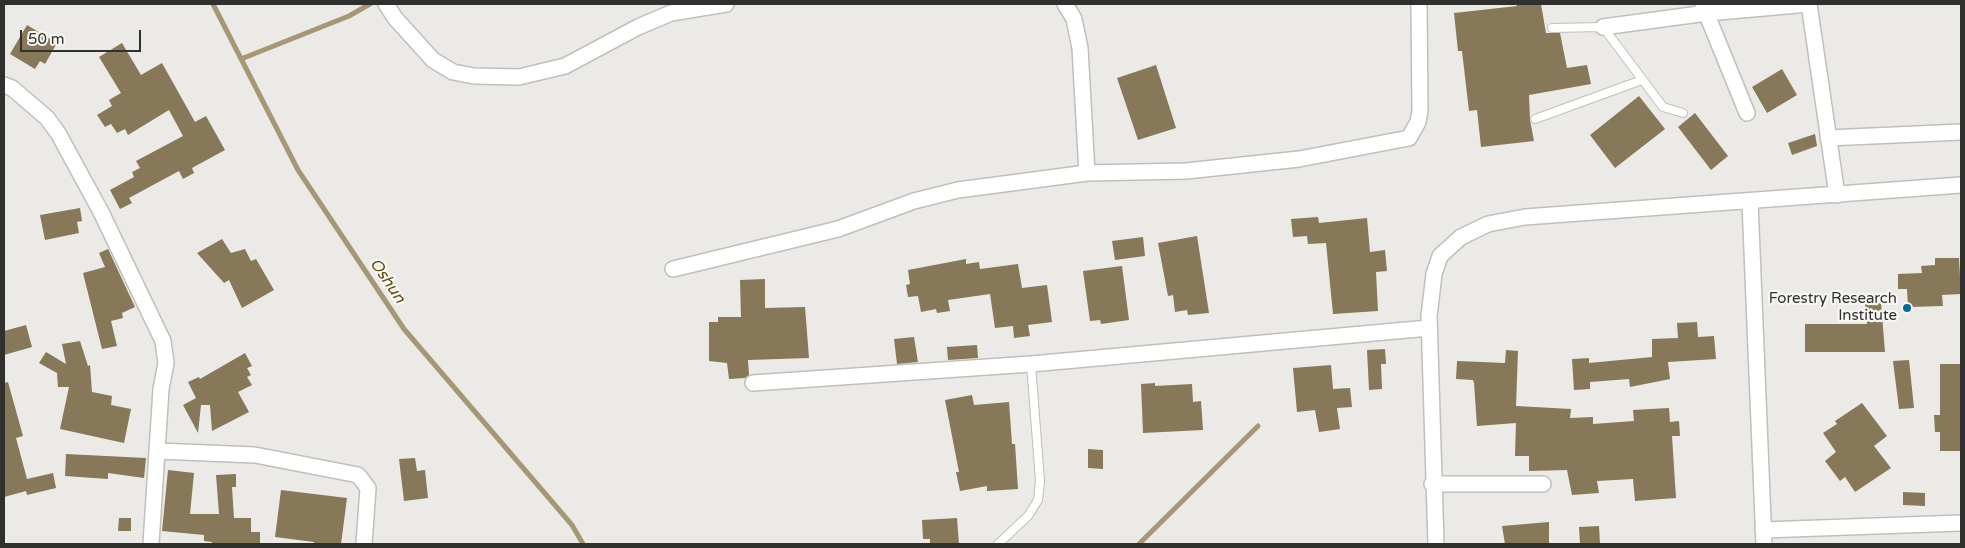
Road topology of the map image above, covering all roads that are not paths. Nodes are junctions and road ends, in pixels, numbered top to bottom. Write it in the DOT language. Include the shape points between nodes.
graph roads {
  1 [pos="386,4"];
  2 [pos="726,4"];
  3 [pos="1065,4"];
  4 [pos="1419,4"];
  5 [pos="1809,4"];
  6 [pos="1705,8"];
  7 [pos="1602,27"];
  8 [pos="1552,28"];
  9 [pos="1642,80"];
  10 [pos="4,85"];
  11 [pos="1683,112"];
  12 [pos="1748,113"];
  13 [pos="1535,119"];
  14 [pos="1961,132"];
  15 [pos="1828,138"];
  16 [pos="1087,173"];
  17 [pos="1961,185"];
  18 [pos="1837,195"];
  19 [pos="1750,202"];
  20 [pos="673,269"];
  21 [pos="1429,328"];
  22 [pos="1031,364"];
  23 [pos="753,383"];
  24 [pos="158,451"];
  25 [pos="1432,484"];
  26 [pos="1543,484"];
  27 [pos="1961,523"];
  28 [pos="1764,537"];
  29 [pos="151,544"];
  30 [pos="364,544"];
  31 [pos="998,544"];
  32 [pos="1436,544"];
  1 -- 2 [label="street" via="433,60 452,72 519,77 565,66 671,13"];
  3 -- 16 [label="street" via="1074,19 1080,48"];
  4 -- 16 [label="street" via="1420,111 1409,138 1299,159 1186,171"];
  5 -- 6 [label="street"];
  5 -- 15 [label="street"];
  6 -- 7 [label="street"];
  6 -- 12 [label="street"];
  7 -- 8 [label="lane"];
  7 -- 9 [label="lane"];
  9 -- 11 [label="lane" via="1663,107"];
  9 -- 13 [label="lane"];
  10 -- 24 [label="street" via="47,118 58,133 101,212 163,341 166,363 161,389"];
  14 -- 15 [label="street"];
  15 -- 18 [label="street"];
  16 -- 20 [label="street" via="958,190 914,201 838,229"];
  17 -- 18 [label="street"];
  18 -- 19 [label="street"];
  19 -- 21 [label="street" via="1525,217 1480,227 1460,237 1440,256 1434,274"];
  19 -- 28 [label="street"];
  21 -- 22 [label="street"];
  21 -- 25 [label="street"];
  22 -- 23 [label="street"];
  22 -- 31 [label="lane" via="1040,480 1038,500 1028,516"];
  24 -- 29 [label="street"];
  24 -- 30 [label="street" via="255,455 358,475 368,488"];
  25 -- 26 [label="street"];
  25 -- 32 [label="street"];
  27 -- 28 [label="street"];
}
